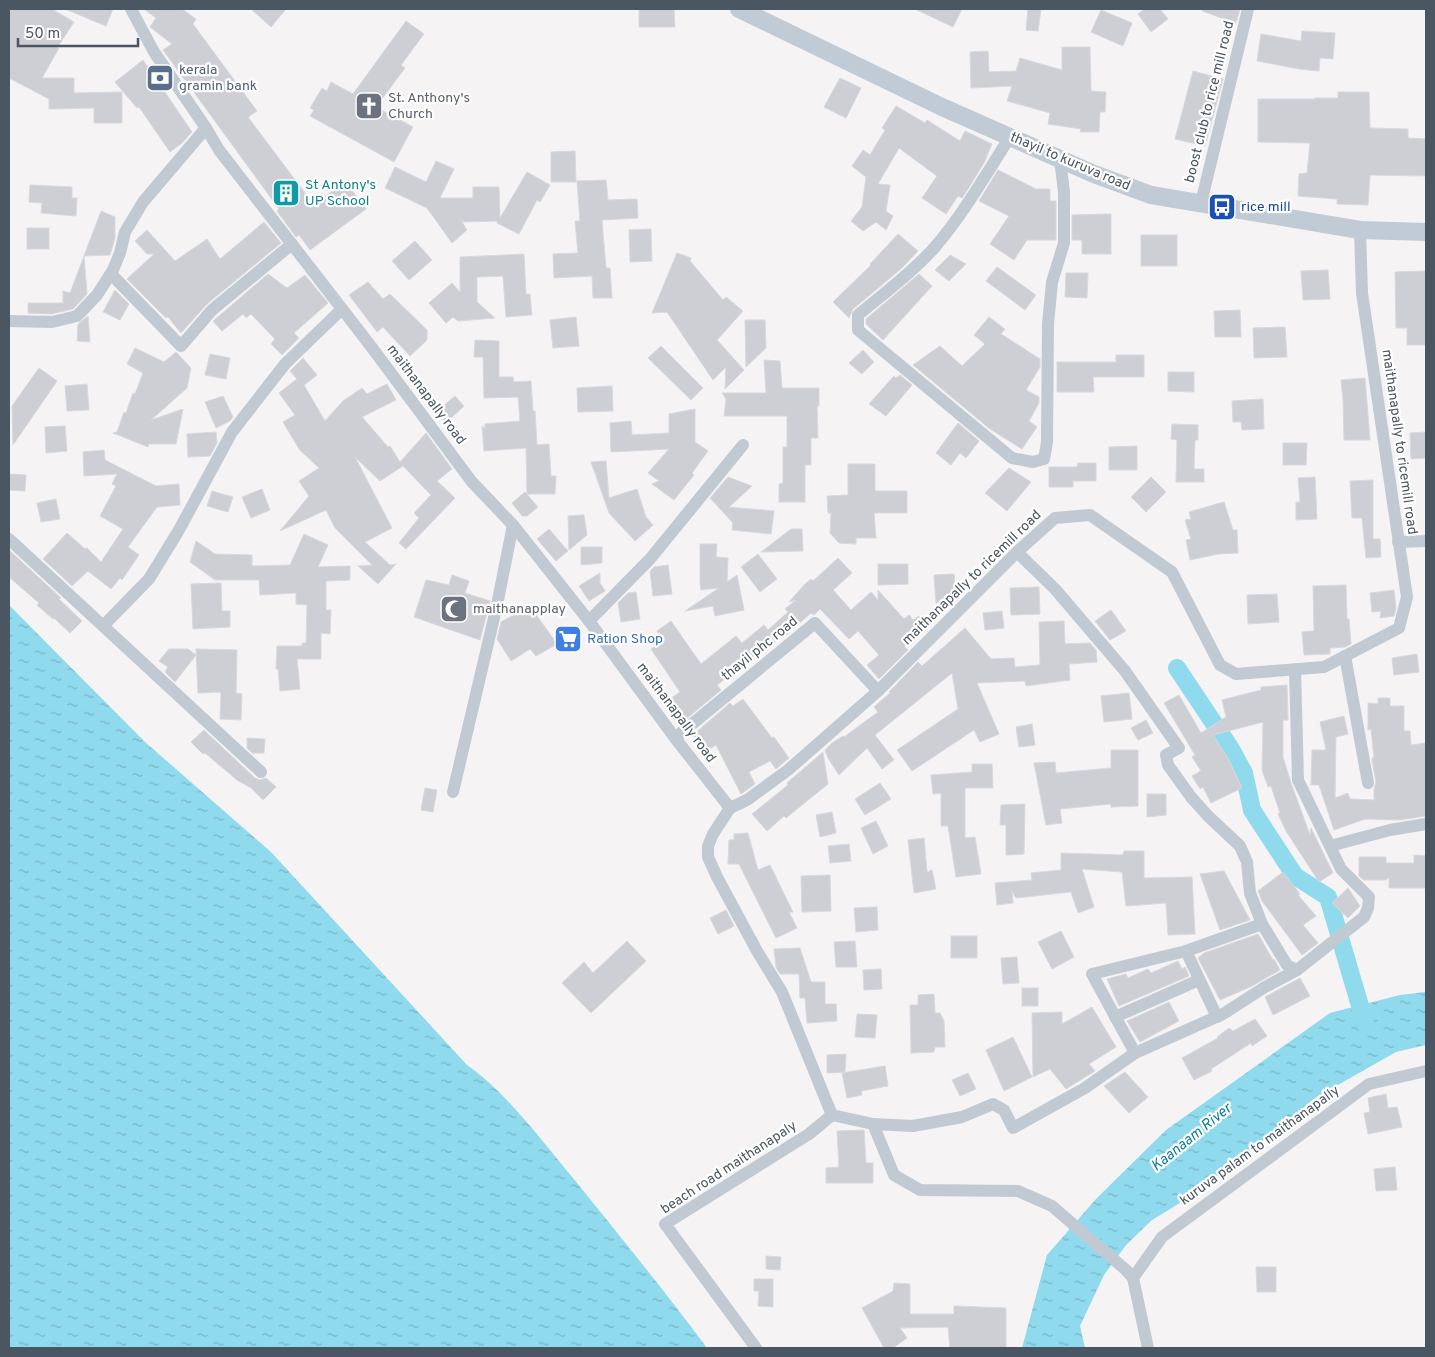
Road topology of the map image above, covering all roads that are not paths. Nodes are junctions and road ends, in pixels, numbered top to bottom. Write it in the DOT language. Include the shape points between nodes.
graph roads {
  1 [pos="131,9"];
  2 [pos="738,9"];
  3 [pos="1248,9"];
  4 [pos="206,128"];
  5 [pos="1010,137"];
  6 [pos="1060,159"];
  7 [pos="1201,203"];
  8 [pos="1360,230"];
  9 [pos="1426,232"];
  10 [pos="292,244"];
  11 [pos="111,274"];
  12 [pos="342,309"];
  13 [pos="9,321"];
  14 [pos="743,445"];
  15 [pos="513,525"];
  16 [pos="9,539"];
  17 [pos="1426,541"];
  18 [pos="1398,542"];
  19 [pos="1017,552"];
  20 [pos="589,621"];
  21 [pos="103,626"];
  22 [pos="1345,656"];
  23 [pos="1295,669"];
  24 [pos="878,691"];
  25 [pos="675,738"];
  26 [pos="260,772"];
  27 [pos="1368,783"];
  28 [pos="453,792"];
  29 [pos="730,808"];
  30 [pos="1426,824"];
  31 [pos="1330,846"];
  32 [pos="1262,924"];
  33 [pos="1186,951"];
  34 [pos="1297,970"];
  35 [pos="1200,980"];
  36 [pos="1115,1017"];
  37 [pos="1217,1017"];
  38 [pos="1135,1053"];
  39 [pos="1426,1072"];
  40 [pos="832,1115"];
  41 [pos="873,1124"];
  42 [pos="1130,1274"];
  43 [pos="756,1348"];
  44 [pos="1148,1348"];
  1 -- 4 [label="street, maithanapally road" via="154,52"];
  2 -- 5 [label="main road, thayil to kuruva road"];
  3 -- 7 [label="street, boost club to rice mill road"];
  4 -- 10 [label="street, maithanapally road" via="219,150"];
  4 -- 11 [label="street" via="143,202 125,232"];
  5 -- 6 [label="main road, thayil to kuruva road"];
  5 -- 6 [label="street" via="958,219 907,275 858,315 858,330 1012,458 1033,462 1044,459 1047,442 1048,324 1052,282 1064,243"];
  6 -- 7 [label="main road, thayil to kuruva road" via="1151,195"];
  7 -- 8 [label="main road, thayil to kuruva road"];
  8 -- 9 [label="main road, thayil to kuruva road"];
  8 -- 18 [label="street, maithanapally to ricemill road" via="1362,293"];
  10 -- 11 [label="street" via="212,310 181,346"];
  10 -- 12 [label="street, maithanapally road"];
  11 -- 13 [label="street" via="77,316 52,322"];
  12 -- 15 [label="street, maithanapally road" via="472,482"];
  12 -- 21 [label="street" via="285,364 232,432 149,578"];
  14 -- 20 [label="street" via="650,558"];
  15 -- 20 [label="street, maithanapally road"];
  15 -- 28 [label="street"];
  16 -- 21 [label="street"];
  17 -- 18 [label="street"];
  18 -- 22 [label="street, maithanapally to ricemill road" via="1406,597 1399,628"];
  19 -- 23 [label="street, maithanapally to ricemill road" via="1055,518 1090,515 1172,572 1220,665 1236,674"];
  19 -- 24 [label="street, maithanapally to ricemill road"];
  19 -- 32 [label="street" via="1056,590 1125,671 1179,748 1166,755 1168,765 1191,797 1240,846 1250,892"];
  20 -- 25 [label="street, maithanapally road"];
  21 -- 26 [label="street"];
  22 -- 23 [label="street, maithanapally to ricemill road" via="1324,667"];
  22 -- 27 [label="street"];
  23 -- 31 [label="street" via="1298,780"];
  24 -- 25 [label="street, thayil phc road" via="815,623"];
  24 -- 29 [label="street, maithanapally to ricemill road" via="788,770 748,800"];
  25 -- 29 [label="street, maithanapally road"];
  29 -- 40 [label="street" via="712,834 708,856 782,992"];
  30 -- 31 [label="street"];
  31 -- 34 [label="street" via="1341,869 1370,897 1368,908 1364,917"];
  32 -- 33 [label="street"];
  32 -- 34 [label="street" via="1287,965"];
  33 -- 35 [label="street"];
  33 -- 36 [label="street" via="1092,974"];
  34 -- 37 [label="street"];
  35 -- 36 [label="street"];
  35 -- 37 [label="street"];
  36 -- 38 [label="street"];
  37 -- 38 [label="street"];
  38 -- 41 [label="street" via="1085,1088 1013,1128 1004,1110 994,1104 962,1117 913,1126"];
  39 -- 42 [label="street, kuruva palam to maithanapally" via="1369,1084 1162,1237"];
  40 -- 41 [label="street"];
  40 -- 43 [label="street, beach road maithanapaly" via="809,1134 665,1224"];
  41 -- 42 [label="street" via="894,1175 920,1190 1018,1191 1052,1206"];
  42 -- 44 [label="street"];
}
